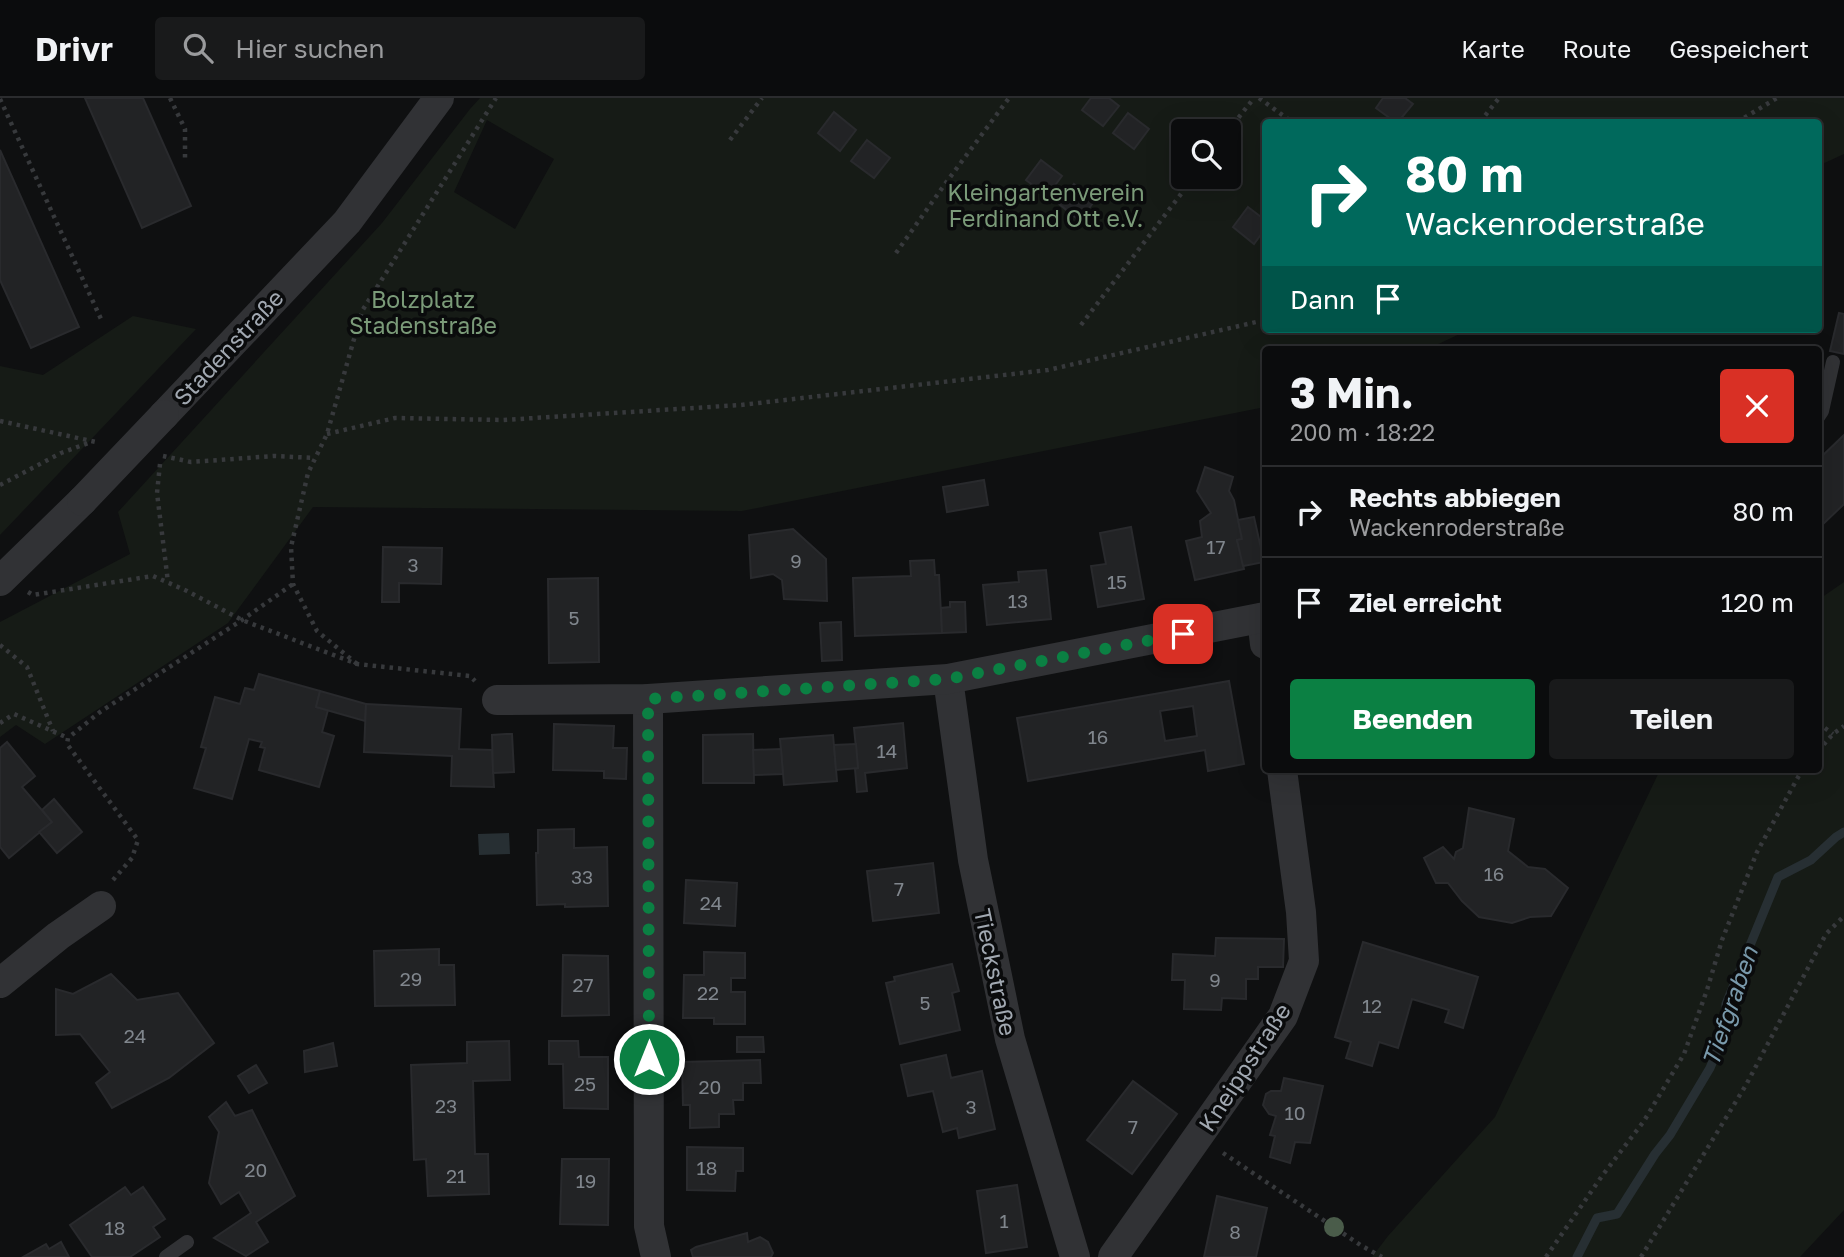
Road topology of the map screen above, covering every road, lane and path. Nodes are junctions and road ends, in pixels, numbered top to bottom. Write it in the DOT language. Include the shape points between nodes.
graph roads {
  1 [pos="170,98"];
  2 [pos="439,98"];
  3 [pos="496,98"];
  4 [pos="762,98"];
  5 [pos="1009,98"];
  6 [pos="1254,98"];
  7 [pos="1259,98"];
  8 [pos="1499,98"];
  9 [pos="1777,98"];
  10 [pos="0,99"];
  11 [pos="1237,119"];
  12 [pos="1288,119"];
  13 [pos="1482,119"];
  14 [pos="1742,119"];
  15 [pos="730,140"];
  16 [pos="185,162"];
  17 [pos="1185,189"];
  18 [pos="896,253"];
  19 [pos="101,319"];
  20 [pos="1262,321"];
  21 [pos="1081,325"];
  22 [pos="1833,362"];
  23 [pos="1822,411"];
  24 [pos="0,421"];
  25 [pos="327,434"];
  26 [pos="92,441"];
  27 [pos="103,444"];
  28 [pos="315,458"];
  29 [pos="0,485"];
  30 [pos="1,580"];
  31 [pos="167,582"];
  32 [pos="293,584"];
  33 [pos="242,620"];
  34 [pos="1262,627"];
  35 [pos="0,645"];
  36 [pos="357,664"];
  37 [pos="947,679"];
  38 [pos="648,699"];
  39 [pos="497,700"];
  40 [pos="0,723"];
  41 [pos="1822,726"];
  42 [pos="1844,726"];
  43 [pos="53,731"];
  44 [pos="1833,734"];
  45 [pos="68,738"];
  46 [pos="1822,746"];
  47 [pos="1282,773"];
  48 [pos="1800,773"];
  49 [pos="101,906"];
  50 [pos="1844,916"];
  51 [pos="0,983"];
  52 [pos="1199,1136"];
  53 [pos="187,1242"];
  54 [pos="166,1257"];
  55 [pos="656,1257"];
  56 [pos="1075,1257"];
  57 [pos="1113,1257"];
  58 [pos="1382,1257"];
  59 [pos="1546,1257"];
  60 [pos="1642,1257"];
  1 -- 16 [label="path" via="185,129"];
  2 -- 30 [label="street, Stadenstraße, bridge" via="347,222"];
  3 -- 25 [label="path" via="362,311"];
  4 -- 15 [label="path"];
  5 -- 18 [label="path"];
  6 -- 11 [label="path"];
  7 -- 12 [label="path"];
  8 -- 13 [label="path"];
  9 -- 14 [label="path"];
  10 -- 19 [label="path"];
  17 -- 21 [label="path"];
  20 -- 25 [label="path" via="1048,370 741,405 503,420 395,418"];
  22 -- 23 [label="lane"];
  24 -- 26 [label="path"];
  25 -- 28 [label="path"];
  26 -- 27 [label="path"];
  26 -- 29 [label="path"];
  28 -- 31 [label="path" via="191,462 160,456 158,494"];
  28 -- 32 [label="path" via="291,547"];
  30 -- 31 [label="path" via="33,595 153,576"];
  31 -- 33 [label="path"];
  32 -- 33 [label="path"];
  32 -- 36 [label="path" via="317,631"];
  33 -- 36 [label="path"];
  33 -- 45 [label="path" via="100,712"];
  34 -- 37 [label="street"];
  35 -- 43 [label="path" via="27,667"];
  36 -- 39 [label="path" via="470,676"];
  37 -- 38 [label="street"];
  37 -- 56 [label="street, Tieckstraße" via="973,860 1010,1039"];
  38 -- 39 [label="street"];
  38 -- 55 [label="street" via="649,1226"];
  40 -- 43 [label="path" via="14,714"];
  41 -- 44 [label="path"];
  42 -- 44 [label="path"];
  43 -- 45 [label="path"];
  44 -- 46 [label="path"];
  45 -- 49 [label="path" via="67,744 138,840 132,858 115,877"];
  47 -- 52 [label="street, Kneippstraße" via="1304,961 1283,1016"];
  48 -- 59 [label="path" via="1757,852 1721,940 1684,1054 1644,1121"];
  49 -- 51 [label="street"];
  50 -- 60 [label="path" via="1826,934 1746,1085"];
  52 -- 57 [label="street, Kneippstraße"];
  52 -- 58 [label="path"];
  53 -- 54 [label="lane"];
}
